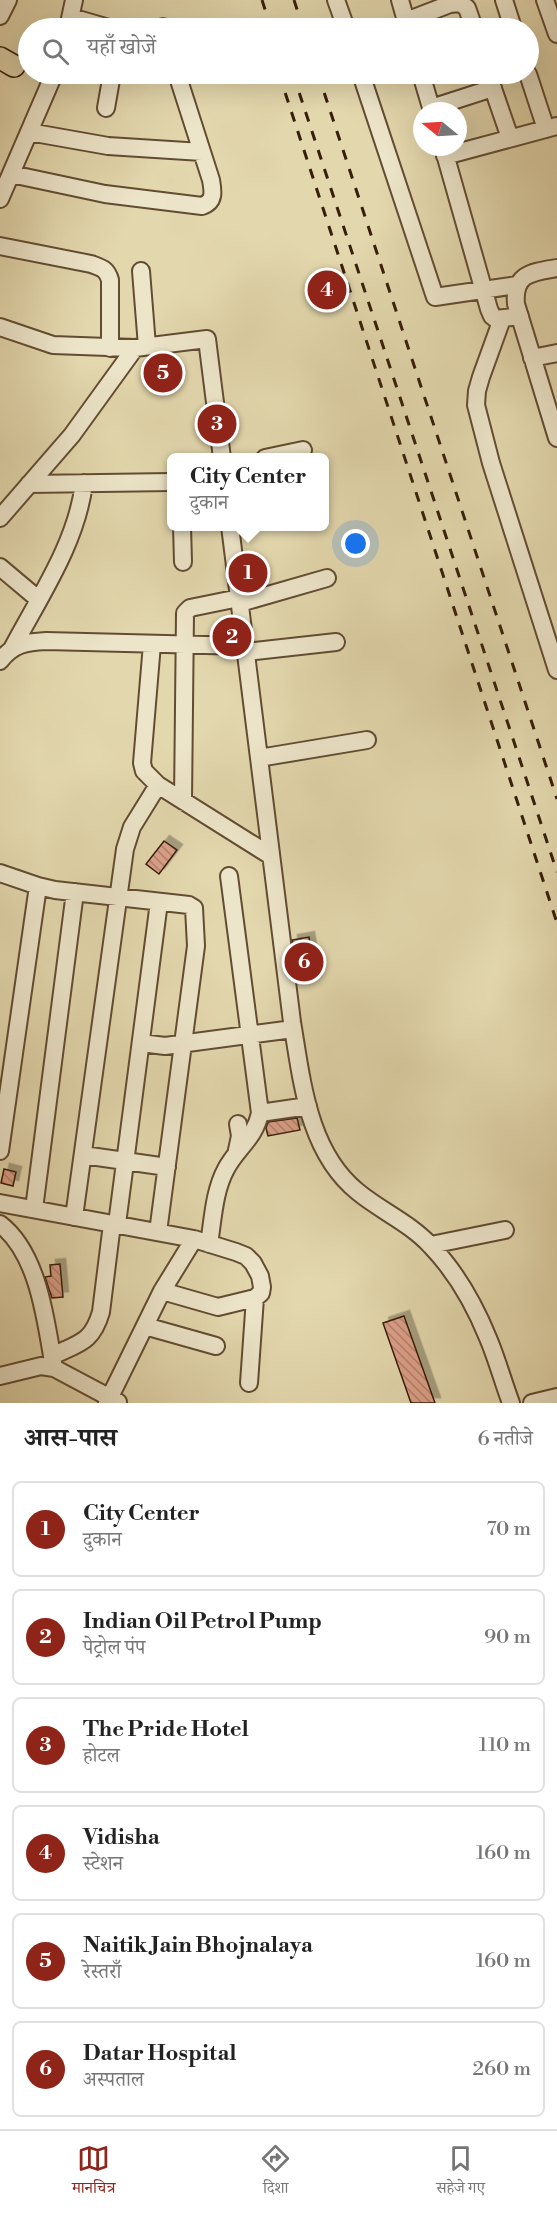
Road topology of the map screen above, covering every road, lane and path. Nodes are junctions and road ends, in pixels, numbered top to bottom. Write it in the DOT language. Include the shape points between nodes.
graph roads {
  1 [pos="8,0"];
  2 [pos="336,0"];
  3 [pos="400,0"];
  4 [pos="504,0"];
  5 [pos="544,0"];
  6 [pos="459,2"];
  7 [pos="0,16"];
  8 [pos="342,18"];
  9 [pos="405,18"];
  10 [pos="421,18"];
  11 [pos="470,18"];
  12 [pos="510,18"];
  13 [pos="557,34"];
  14 [pos="50,84"];
  15 [pos="110,84"];
  16 [pos="180,84"];
  17 [pos="364,84"];
  18 [pos="425,84"];
  19 [pos="485,84"];
  20 [pos="492,84"];
  21 [pos="533,84"];
  22 [pos="430,102"];
  23 [pos="447,102"];
  24 [pos="106,108"];
  25 [pos="552,127"];
  26 [pos="28,132"];
  27 [pos="510,138"];
  28 [pos="467,146"];
  29 [pos="202,152"];
  30 [pos="445,156"];
  31 [pos="11,174"];
  32 [pos="0,199"];
  33 [pos="0,246"];
  34 [pos="557,268"];
  35 [pos="141,271"];
  36 [pos="518,285"];
  37 [pos="483,290"];
  38 [pos="520,315"];
  39 [pos="502,320"];
  40 [pos="0,327"];
  41 [pos="141,347"];
  42 [pos="110,348"];
  43 [pos="557,354"];
  44 [pos="532,358"];
  45 [pos="557,438"];
  46 [pos="303,450"];
  47 [pos="221,453"];
  48 [pos="289,453"];
  49 [pos="167,482"];
  50 [pos="84,483"];
  51 [pos="29,484"];
  52 [pos="0,518"];
  53 [pos="182,531"];
  54 [pos="231,531"];
  55 [pos="183,562"];
  56 [pos="0,567"];
  57 [pos="327,578"];
  58 [pos="38,599"];
  59 [pos="239,600"];
  60 [pos="336,642"];
  61 [pos="152,645"];
  62 [pos="186,645"];
  63 [pos="13,647"];
  64 [pos="245,649"];
  65 [pos="0,661"];
  66 [pos="557,670"];
  67 [pos="367,740"];
  68 [pos="259,758"];
  69 [pos="158,785"];
  70 [pos="183,801"];
  71 [pos="271,856"];
  72 [pos="0,873"];
  73 [pos="229,876"];
  74 [pos="38,886"];
  75 [pos="75,892"];
  76 [pos="119,897"];
  77 [pos="159,902"];
  78 [pos="293,1029"];
  79 [pos="250,1035"];
  80 [pos="141,1043"];
  81 [pos="184,1044"];
  82 [pos="308,1106"];
  83 [pos="260,1113"];
  84 [pos="238,1124"];
  85 [pos="237,1150"];
  86 [pos="0,1151"];
  87 [pos="82,1155"];
  88 [pos="125,1161"];
  89 [pos="167,1167"];
  90 [pos="0,1203"];
  91 [pos="34,1209"];
  92 [pos="74,1216"];
  93 [pos="0,1224"];
  94 [pos="114,1224"];
  95 [pos="505,1230"];
  96 [pos="158,1232"];
  97 [pos="201,1241"];
  98 [pos="430,1245"];
  99 [pos="162,1290"];
  100 [pos="255,1298"];
  101 [pos="145,1326"];
  102 [pos="216,1346"];
  103 [pos="53,1362"];
  104 [pos="0,1376"];
  105 [pos="249,1383"];
  106 [pos="557,1397"];
  107 [pos="112,1401"];
  108 [pos="511,1403"];
  109 [pos="532,1403"];
  1 -- 7 [label="street"];
  2 -- 8 [label="street"];
  3 -- 9 [label="street"];
  4 -- 12 [label="street"];
  5 -- 13 [label="street"];
  6 -- 10 [label="street"];
  6 -- 11 [label="street"];
  14 -- 26 [label="street"];
  15 -- 24 [label="street"];
  16 -- 29 [label="street"];
  17 -- 37 [label="street" via="435,297"];
  18 -- 22 [label="street"];
  19 -- 23 [label="street"];
  20 -- 27 [label="street"];
  21 -- 25 [label="street"];
  25 -- 27 [label="street"];
  26 -- 29 [label="street" via="108,146"];
  26 -- 31 [label="street"];
  27 -- 28 [label="street"];
  29 -- 31 [label="street" via="213,192 212,199 202,206 105,194"];
  30 -- 37 [label="street"];
  31 -- 32 [label="street"];
  33 -- 42 [label="street" via="91,264 108,272"];
  34 -- 36 [label="street" via="528,273"];
  35 -- 41 [label="street"];
  36 -- 37 [label="street"];
  36 -- 38 [label="street" via="515,292"];
  37 -- 39 [label="street" via="492,316"];
  38 -- 39 [label="street"];
  38 -- 44 [label="street"];
  39 -- 66 [label="street" via="481,377 476,405"];
  40 -- 42 [label="street" via="53,345"];
  41 -- 42 [label="street"];
  41 -- 47 [label="street" via="207,339"];
  41 -- 51 [label="street"];
  43 -- 44 [label="street"];
  44 -- 45 [label="street"];
  46 -- 48 [label="street"];
  49 -- 50 [label="street"];
  50 -- 51 [label="street"];
  50 -- 58 [label="street" via="80,511"];
  51 -- 52 [label="street"];
  53 -- 55 [label="street"];
  54 -- 59 [label="street"];
  56 -- 58 [label="street"];
  57 -- 59 [label="street"];
  58 -- 63 [label="street"];
  59 -- 62 [label="street" via="190,608 184,618"];
  59 -- 64 [label="street"];
  60 -- 64 [label="street"];
  61 -- 62 [label="street"];
  61 -- 63 [label="street" via="46,641"];
  61 -- 69 [label="street" via="142,763 144,771"];
  62 -- 64 [label="street"];
  62 -- 70 [label="street"];
  63 -- 65 [label="street"];
  64 -- 68 [label="street"];
  67 -- 68 [label="street"];
  68 -- 71 [label="street"];
  69 -- 70 [label="street"];
  69 -- 76 [label="street" via="132,827"];
  70 -- 71 [label="street"];
  71 -- 78 [label="street"];
  72 -- 74 [label="street"];
  73 -- 79 [label="street"];
  74 -- 75 [label="street"];
  74 -- 86 [label="street"];
  75 -- 76 [label="street"];
  75 -- 91 [label="street"];
  76 -- 77 [label="street"];
  76 -- 87 [label="street"];
  77 -- 80 [label="street"];
  77 -- 81 [label="street" via="189,905 196,916"];
  78 -- 79 [label="street"];
  78 -- 82 [label="street"];
  79 -- 81 [label="street"];
  79 -- 83 [label="street"];
  80 -- 81 [label="street"];
  80 -- 88 [label="street"];
  81 -- 89 [label="street"];
  82 -- 83 [label="street"];
  82 -- 98 [label="street" via="327,1158 339,1175"];
  83 -- 85 [label="street" via="252,1135"];
  84 -- 85 [label="street"];
  85 -- 97 [label="street" via="218,1188"];
  87 -- 88 [label="street"];
  87 -- 92 [label="street"];
  88 -- 89 [label="street"];
  88 -- 94 [label="street"];
  89 -- 96 [label="street"];
  90 -- 91 [label="street"];
  91 -- 92 [label="street"];
  92 -- 94 [label="street"];
  93 -- 103 [label="street" via="11,1233 32,1273 43,1302"];
  94 -- 96 [label="street"];
  94 -- 103 [label="street" via="97,1326 85,1341"];
  95 -- 98 [label="street"];
  96 -- 97 [label="street"];
  97 -- 99 [label="street"];
  97 -- 100 [label="street" via="246,1256 253,1263 262,1287"];
  98 -- 108 [label="street" via="464,1291 488,1338"];
  99 -- 100 [label="street" via="218,1307"];
  99 -- 101 [label="street"];
  100 -- 105 [label="street"];
  101 -- 102 [label="street"];
  101 -- 107 [label="street"];
  103 -- 104 [label="street"];
  103 -- 107 [label="street"];
  106 -- 109 [label="street"];
}
